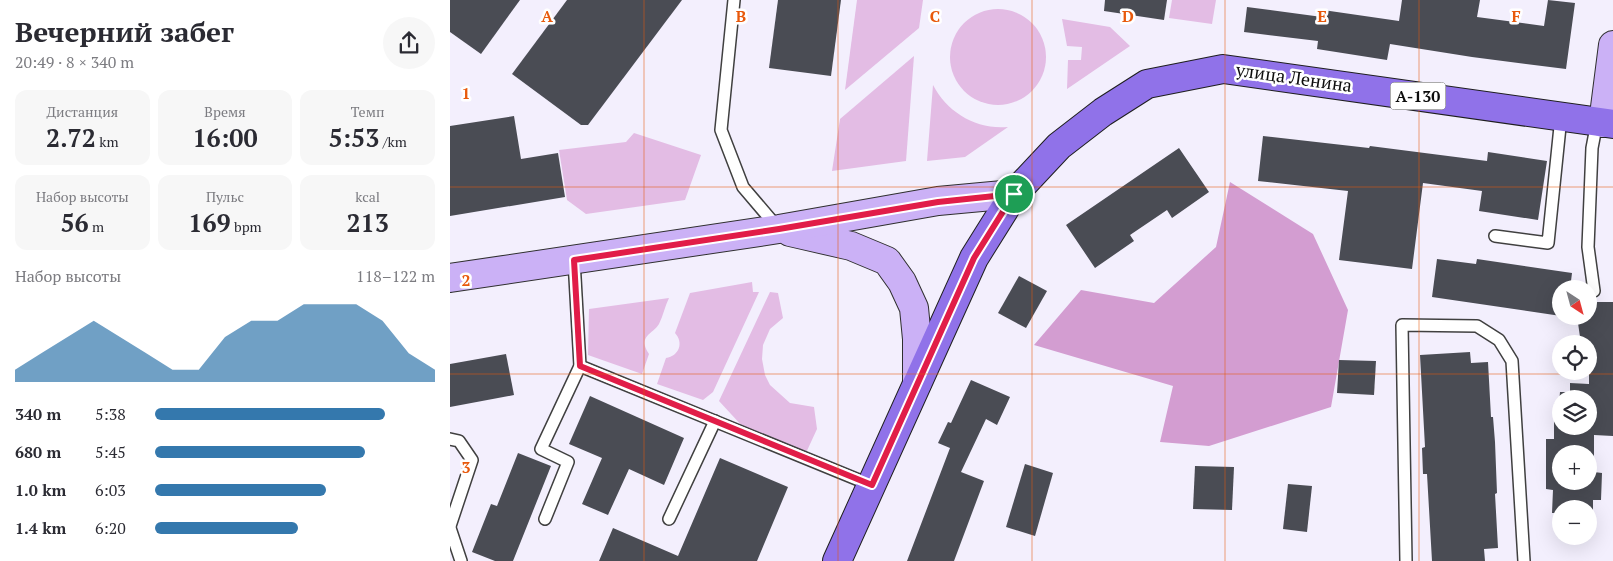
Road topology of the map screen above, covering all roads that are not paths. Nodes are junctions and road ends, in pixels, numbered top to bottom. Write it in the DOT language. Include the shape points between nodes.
graph roads {
  1 [pos="734,0"];
  2 [pos="1613,45"];
  3 [pos="1560,117"];
  4 [pos="1604,123"];
  5 [pos="1014,194"];
  6 [pos="779,229"];
  7 [pos="1495,236"];
  8 [pos="574,260"];
  9 [pos="450,278"];
  10 [pos="1592,280"];
  11 [pos="580,366"];
  12 [pos="916,383"];
  13 [pos="715,421"];
  14 [pos="450,439"];
  15 [pos="872,485"];
  16 [pos="545,519"];
  17 [pos="669,519"];
  18 [pos="450,527"];
  19 [pos="461,561"];
  20 [pos="836,561"];
  21 [pos="1406,561"];
  22 [pos="1524,561"];
  1 -- 6 [label="lane" via="721,130 743,187"];
  2 -- 4 [label="main road"];
  3 -- 4 [label="main road, улица Ленина / А-130"];
  3 -- 5 [label="main road, улица Ленина / А-130" via="1222,69 1147,84 1059,146"];
  3 -- 7 [label="lane" via="1548,242"];
  4 -- 10 [label="lane" via="1592,148 1588,247"];
  5 -- 6 [label="main road" via="938,202"];
  5 -- 12 [label="main road, А-130" via="974,258"];
  6 -- 8 [label="main road"];
  6 -- 12 [label="main road" via="851,246 887,261 902,282 914,308"];
  8 -- 9 [label="main road"];
  8 -- 11 [label="lane"];
  11 -- 13 [label="lane"];
  11 -- 16 [label="lane" via="541,449 568,462"];
  12 -- 15 [label="main road, А-130"];
  13 -- 15 [label="lane"];
  13 -- 17 [label="lane"];
  14 -- 18 [label="lane" via="459,441 472,460"];
  15 -- 20 [label="main road, А-130"];
  18 -- 19 [label="lane"];
  21 -- 22 [label="lane" via="1402,325 1477,326 1499,340 1512,361"];
}
